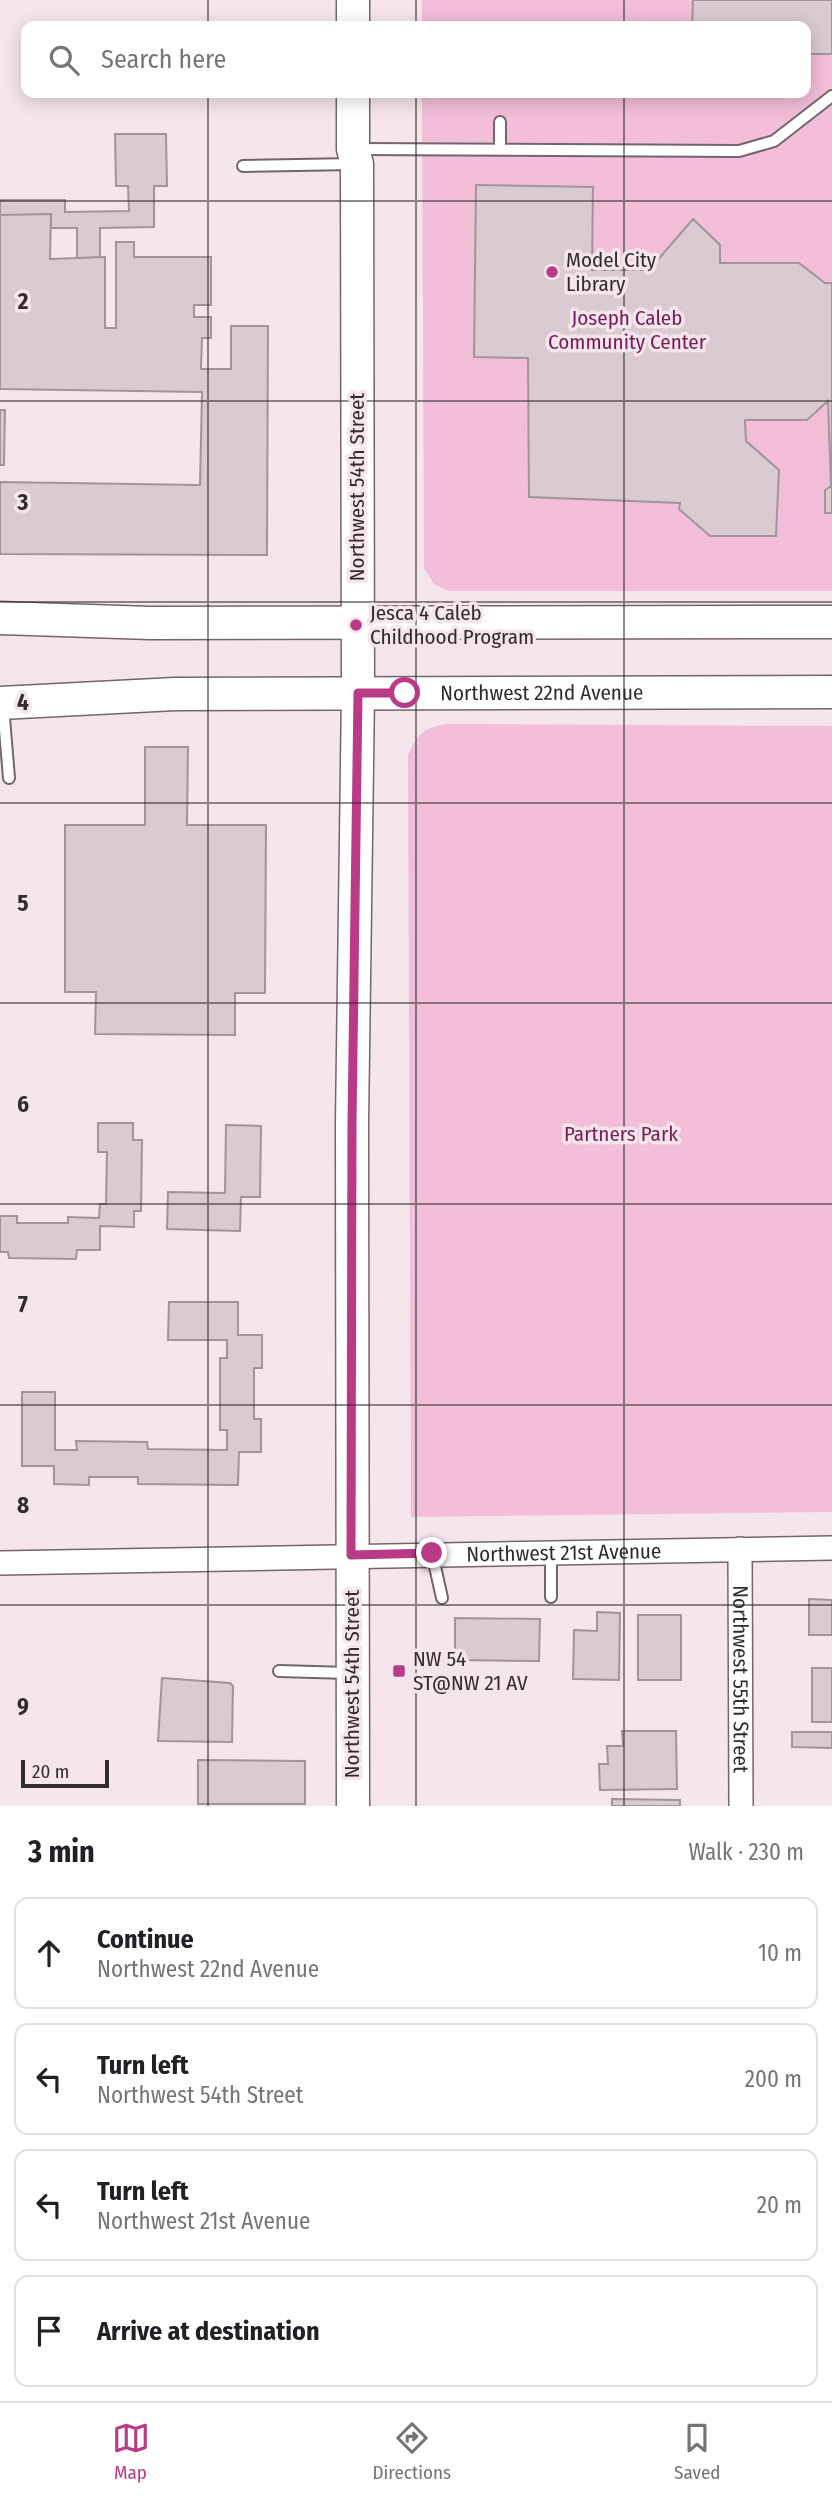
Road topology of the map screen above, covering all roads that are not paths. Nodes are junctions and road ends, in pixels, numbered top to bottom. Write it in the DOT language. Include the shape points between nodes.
graph roads {
  1 [pos="353,0"];
  2 [pos="353,21"];
  3 [pos="832,96"];
  4 [pos="353,98"];
  5 [pos="500,122"];
  6 [pos="500,150"];
  7 [pos="355,156"];
  8 [pos="243,166"];
  9 [pos="0,618"];
  10 [pos="357,622"];
  11 [pos="832,622"];
  12 [pos="832,692"];
  13 [pos="358,693"];
  14 [pos="1,703"];
  15 [pos="9,778"];
  16 [pos="832,1548"];
  17 [pos="740,1549"];
  18 [pos="551,1552"];
  19 [pos="432,1553"];
  20 [pos="351,1555"];
  21 [pos="0,1563"];
  22 [pos="551,1597"];
  23 [pos="442,1598"];
  24 [pos="279,1671"];
  25 [pos="352,1673"];
  26 [pos="353,1806"];
  27 [pos="741,1806"];
  1 -- 2 [label="main road"];
  3 -- 6 [label="lane" via="774,141 739,151"];
  4 -- 7 [label="main road, Northwest 54th Street"];
  5 -- 6 [label="lane"];
  6 -- 7 [label="lane"];
  7 -- 8 [label="lane"];
  7 -- 10 [label="main road, Northwest 54th Street"];
  9 -- 10 [label="main road"];
  10 -- 11 [label="main road"];
  10 -- 13 [label="main road, Northwest 54th Street"];
  12 -- 13 [label="main road, Northwest 22nd Avenue"];
  13 -- 14 [label="main road, Northwest 22nd Avenue" via="174,694"];
  13 -- 20 [label="main road, Northwest 54th Street"];
  14 -- 15 [label="lane"];
  16 -- 17 [label="street, Northwest 21st Avenue"];
  17 -- 18 [label="street, Northwest 21st Avenue"];
  17 -- 27 [label="street, Northwest 55th Street"];
  18 -- 19 [label="street, Northwest 21st Avenue"];
  18 -- 22 [label="lane"];
  19 -- 20 [label="street, Northwest 21st Avenue"];
  19 -- 23 [label="lane"];
  20 -- 21 [label="street, Northwest 21st Avenue"];
  20 -- 25 [label="main road, Northwest 54th Street"];
  24 -- 25 [label="lane"];
  25 -- 26 [label="main road, Northwest 54th Street"];
}
